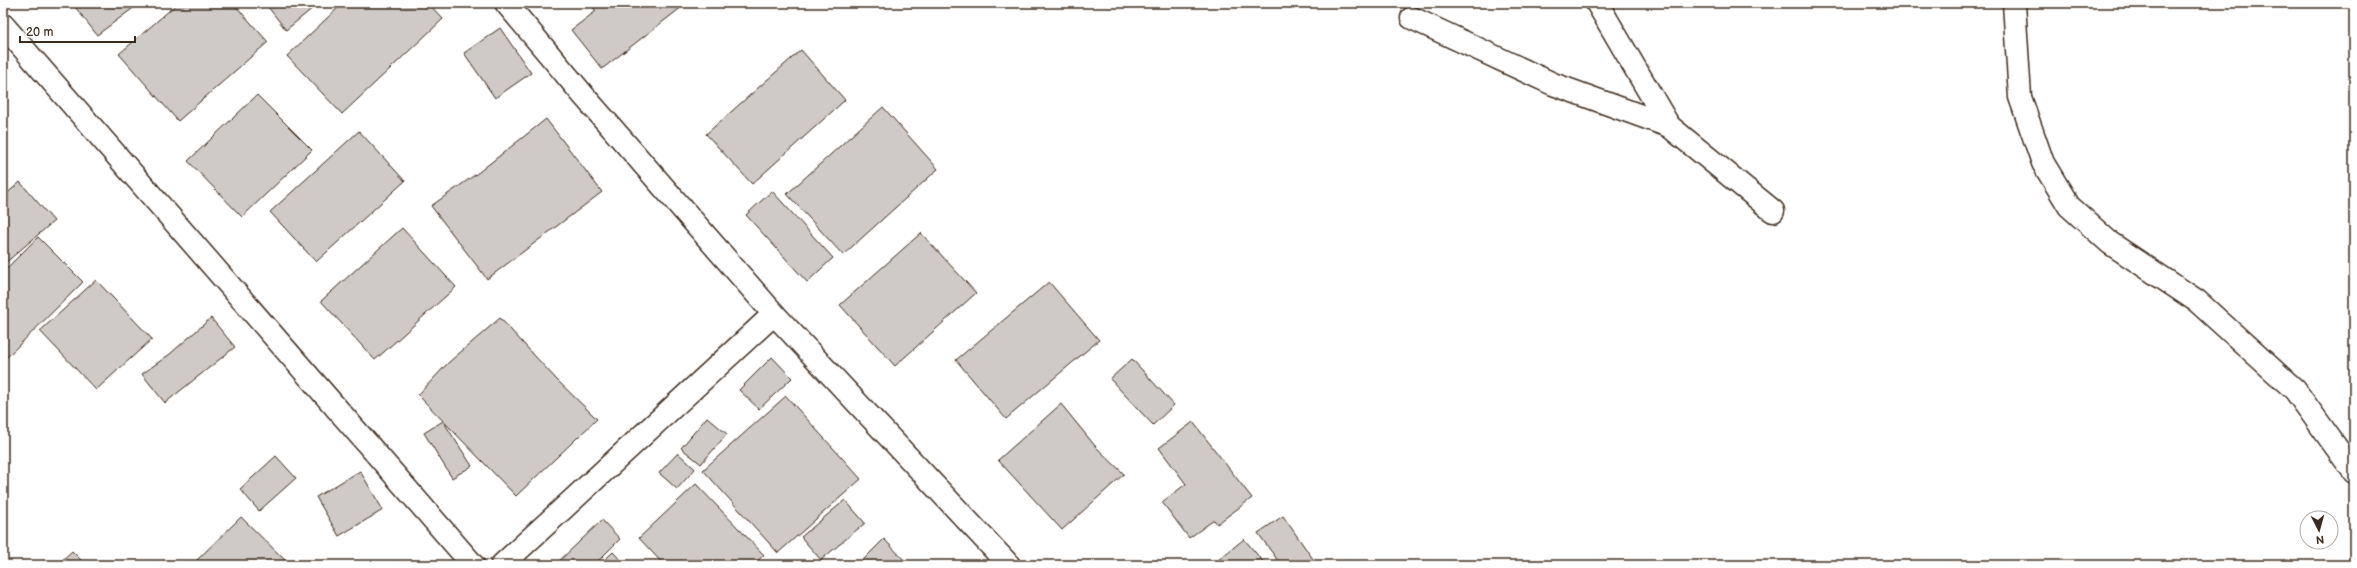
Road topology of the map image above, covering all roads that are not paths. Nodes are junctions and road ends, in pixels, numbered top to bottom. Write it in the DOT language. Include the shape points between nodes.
graph roads {
  1 [pos="506,3"];
  2 [pos="1597,3"];
  3 [pos="2014,3"];
  4 [pos="1412,18"];
  5 [pos="3,25"];
  6 [pos="1669,126"];
  7 [pos="1773,211"];
  8 [pos="774,314"];
  9 [pos="2354,472"];
  10 [pos="473,565"];
  11 [pos="502,565"];
  12 [pos="1010,565"];
  1 -- 8 [label="street"];
  2 -- 6 [label="street"];
  3 -- 9 [label="street" via="2020,97 2042,163 2069,206 2110,243 2197,301 2295,390"];
  4 -- 6 [label="street" via="1553,84"];
  5 -- 10 [label="street"];
  6 -- 7 [label="street"];
  8 -- 11 [label="street"];
  8 -- 12 [label="street"];
}
